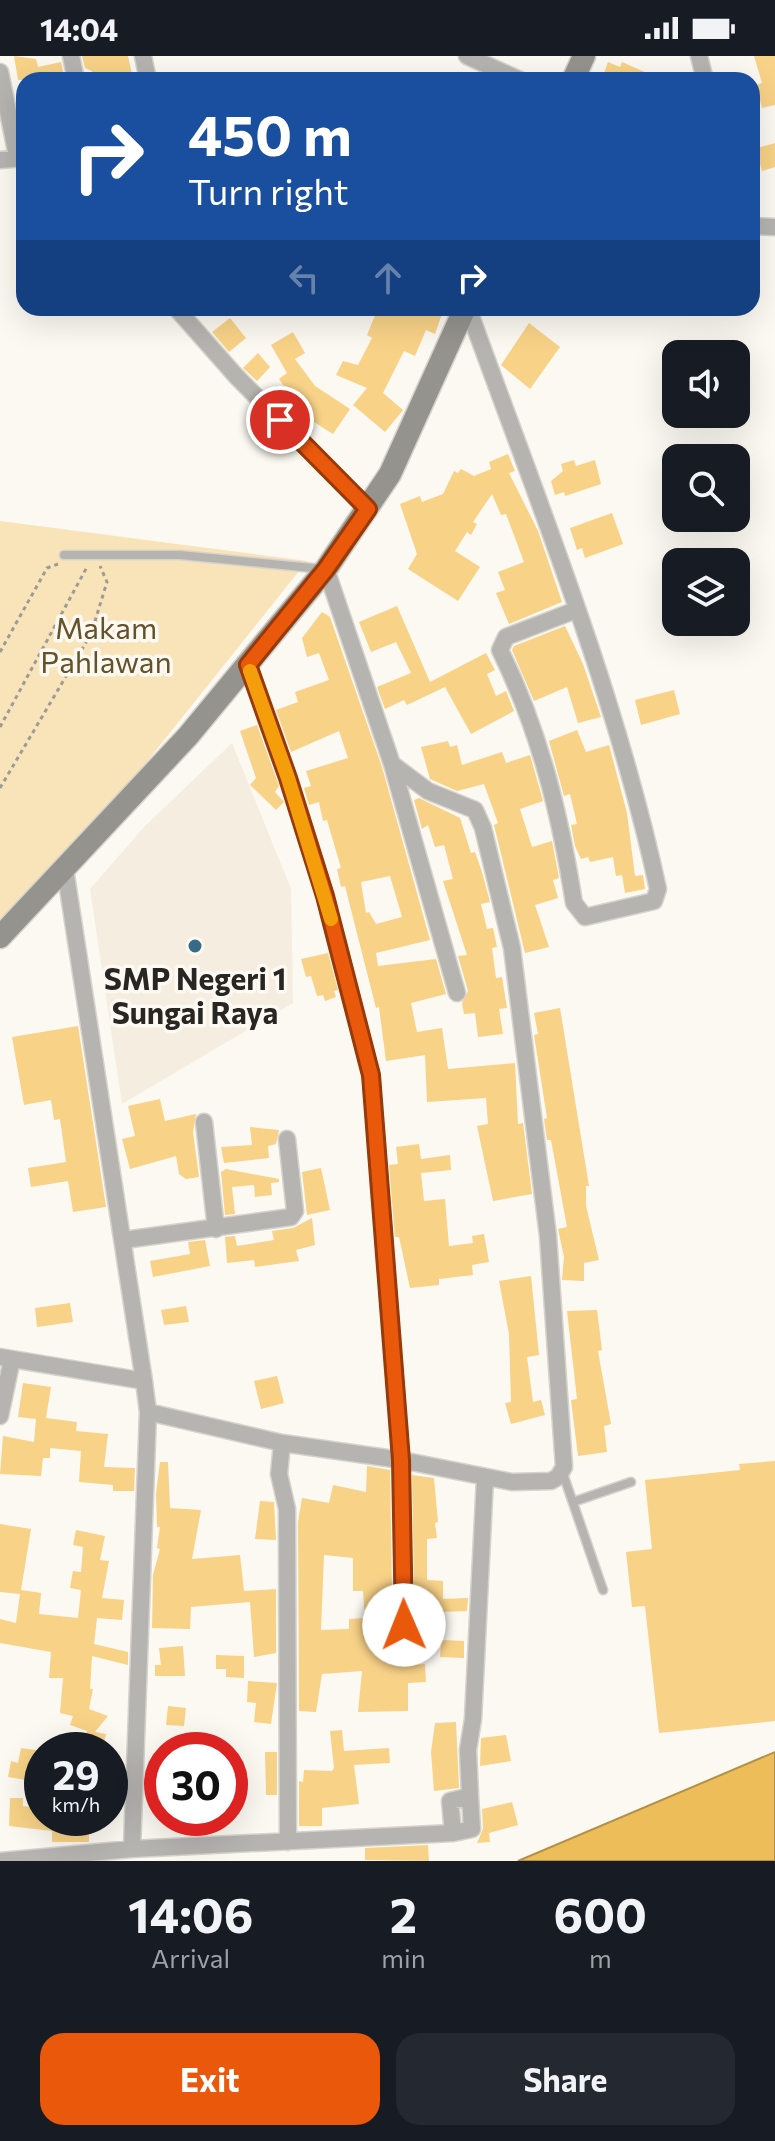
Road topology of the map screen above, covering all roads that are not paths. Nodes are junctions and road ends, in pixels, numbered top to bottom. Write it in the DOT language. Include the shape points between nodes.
graph roads {
  1 [pos="467,56"];
  2 [pos="0,72"];
  3 [pos="502,72"];
  4 [pos="16,137"];
  5 [pos="183,316"];
  6 [pos="463,316"];
  7 [pos="470,316"];
  8 [pos="368,509"];
  9 [pos="64,558"];
  10 [pos="326,569"];
  11 [pos="576,610"];
  12 [pos="248,665"];
  13 [pos="392,764"];
  14 [pos="65,869"];
  15 [pos="0,937"];
  16 [pos="457,993"];
  17 [pos="204,1122"];
  18 [pos="287,1139"];
  19 [pos="216,1229"];
  20 [pos="124,1240"];
  21 [pos="6,1358"];
  22 [pos="144,1381"];
  23 [pos="148,1412"];
  24 [pos="0,1416"];
  25 [pos="282,1443"];
  26 [pos="401,1460"];
  27 [pos="562,1471"];
  28 [pos="485,1478"];
  29 [pos="631,1482"];
  30 [pos="573,1502"];
  31 [pos="603,1590"];
  32 [pos="404,1653"];
  33 [pos="288,1842"];
  34 [pos="132,1849"];
  35 [pos="0,1861"];
  1 -- 3 [label="street"];
  2 -- 4 [label="street"];
  5 -- 8 [label="street"];
  6 -- 8 [label="main road" via="390,474"];
  7 -- 11 [label="street"];
  8 -- 10 [label="main road"];
  9 -- 10 [label="lane" via="180,555"];
  10 -- 12 [label="main road"];
  10 -- 13 [label="street"];
  11 -- 11 [label="street" via="613,717 658,895 654,901 585,917 574,903 555,791 540,742 500,650 506,637"];
  12 -- 14 [label="main road"];
  12 -- 26 [label="street" via="325,896 371,1075"];
  13 -- 16 [label="street"];
  13 -- 27 [label="street" via="428,791 475,810 512,948 548,1236"];
  14 -- 15 [label="main road"];
  14 -- 20 [label="street"];
  17 -- 19 [label="street"];
  18 -- 19 [label="street" via="294,1214"];
  19 -- 20 [label="street"];
  20 -- 22 [label="street"];
  21 -- 22 [label="street"];
  21 -- 24 [label="street"];
  22 -- 23 [label="street"];
  23 -- 25 [label="street"];
  23 -- 34 [label="street"];
  25 -- 26 [label="street"];
  25 -- 33 [label="street" via="279,1474 287,1509"];
  26 -- 28 [label="street"];
  26 -- 32 [label="street"];
  27 -- 28 [label="street" via="542,1482"];
  27 -- 30 [label="lane"];
  28 -- 33 [label="street" via="468,1750 472,1829"];
  29 -- 30 [label="lane"];
  30 -- 31 [label="lane"];
  33 -- 34 [label="street"];
  34 -- 35 [label="street"];
}
